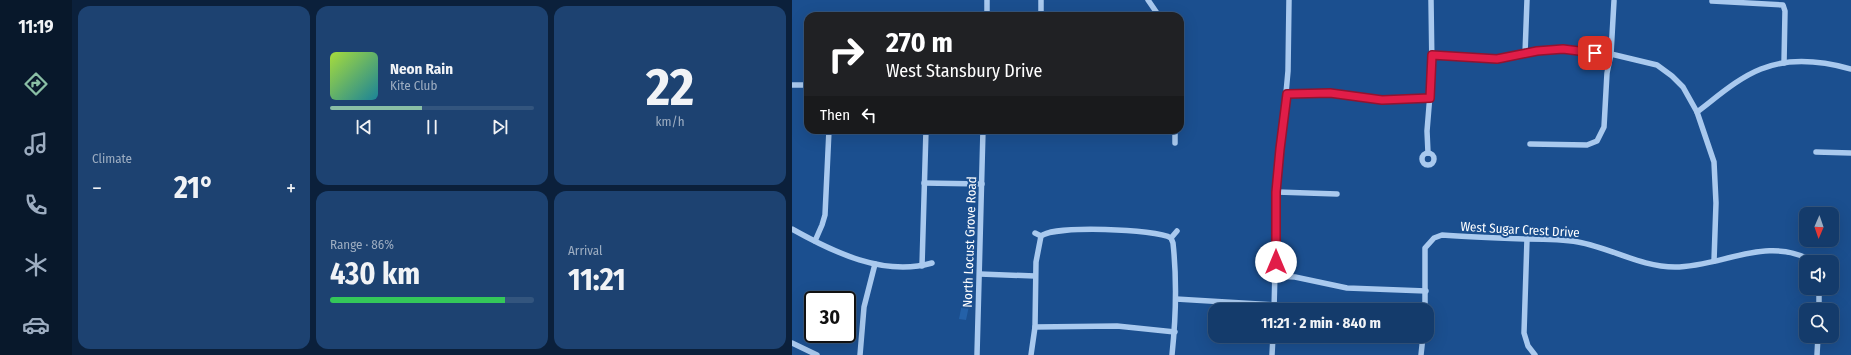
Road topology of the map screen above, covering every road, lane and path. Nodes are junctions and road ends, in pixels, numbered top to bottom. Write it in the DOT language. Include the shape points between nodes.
graph roads {
  1 [pos="987,0"];
  2 [pos="1041,0"];
  3 [pos="1148,0"];
  4 [pos="1289,0"];
  5 [pos="1431,0"];
  6 [pos="1527,0"];
  7 [pos="1614,1"];
  8 [pos="1712,1"];
  9 [pos="987,12"];
  10 [pos="1041,12"];
  11 [pos="1156,12"];
  12 [pos="1525,54"];
  13 [pos="1611,54"];
  14 [pos="1432,55"];
  15 [pos="1784,64"];
  16 [pos="1851,69"];
  17 [pos="792,85"];
  18 [pos="804,85"];
  19 [pos="1287,94"];
  20 [pos="1430,98"];
  21 [pos="1697,112"];
  22 [pos="828,134"];
  23 [pos="926,134"];
  24 [pos="983,134"];
  25 [pos="1175,134"];
  26 [pos="1175,143"];
  27 [pos="1530,144"];
  28 [pos="1816,152"];
  29 [pos="1428,153"];
  30 [pos="1851,153"];
  31 [pos="924,182"];
  32 [pos="982,184"];
  33 [pos="1276,192"];
  34 [pos="1337,194"];
  35 [pos="792,229"];
  36 [pos="1178,231"];
  37 [pos="1035,233"];
  38 [pos="1041,236"];
  39 [pos="1171,238"];
  40 [pos="1527,239"];
  41 [pos="815,241"];
  42 [pos="1799,256"];
  43 [pos="1714,261"];
  44 [pos="875,264"];
  45 [pos="932,264"];
  46 [pos="922,266"];
  47 [pos="980,274"];
  48 [pos="1035,276"];
  49 [pos="1276,276"];
  50 [pos="1426,291"];
  51 [pos="1176,299"];
  52 [pos="1242,303"];
  53 [pos="1274,303"];
  54 [pos="1425,303"];
  55 [pos="1035,327"];
  56 [pos="1174,332"];
  57 [pos="792,343"];
  58 [pos="1273,343"];
  59 [pos="1423,343"];
  60 [pos="1818,343"];
  61 [pos="817,355"];
  62 [pos="860,355"];
  63 [pos="977,355"];
  64 [pos="1031,355"];
  65 [pos="1172,355"];
  66 [pos="1272,355"];
  67 [pos="1422,355"];
  68 [pos="1535,355"];
  69 [pos="1817,355"];
  1 -- 9 [label="street"];
  2 -- 10 [label="street"];
  3 -- 11 [label="street"];
  4 -- 19 [label="street"];
  5 -- 14 [label="street"];
  6 -- 12 [label="street"];
  7 -- 13 [label="street"];
  8 -- 15 [label="street" via="1783,5"];
  12 -- 13 [label="street" via="1563,49"];
  12 -- 14 [label="street" via="1497,59"];
  13 -- 21 [label="street" via="1657,65 1683,88"];
  13 -- 27 [label="street" via="1607,73 1604,128 1597,141 1587,145"];
  14 -- 20 [label="street"];
  15 -- 16 [label="street" via="1820,62"];
  15 -- 21 [label="street" via="1761,69"];
  17 -- 18 [label="street"];
  19 -- 20 [label="street" via="1330,93 1382,100"];
  19 -- 33 [label="street"];
  20 -- 29 [label="street"];
  21 -- 43 [label="street" via="1711,148 1715,169"];
  22 -- 41 [label="street" via="825,216"];
  23 -- 31 [label="street"];
  24 -- 32 [label="street, North Locust Grove Road"];
  25 -- 26 [label="street"];
  28 -- 30 [label="street"];
  31 -- 32 [label="street"];
  31 -- 46 [label="street"];
  32 -- 47 [label="street, North Locust Grove Road"];
  33 -- 34 [label="street"];
  33 -- 49 [label="street"];
  35 -- 41 [label="street"];
  36 -- 39 [label="street"];
  37 -- 38 [label="street"];
  38 -- 39 [label="street" via="1046,233 1100,229 1153,233"];
  38 -- 48 [label="street"];
  39 -- 51 [label="street" via="1175,262"];
  40 -- 43 [label="street, West Sugar Crest Drive" via="1581,242 1662,266 1687,266"];
  40 -- 50 [label="street, West Sugar Crest Drive" via="1442,236 1434,238 1424,254"];
  40 -- 68 [label="street" via="1524,333 1528,346"];
  41 -- 44 [label="street"];
  42 -- 43 [label="street, West Sugar Crest Drive" via="1768,251 1748,252"];
  44 -- 46 [label="street" via="894,267"];
  44 -- 62 [label="street" via="864,307"];
  45 -- 46 [label="street"];
  47 -- 48 [label="street"];
  47 -- 63 [label="street, North Locust Grove Road"];
  48 -- 55 [label="street"];
  49 -- 50 [label="street" via="1295,277 1347,288"];
  49 -- 53 [label="street"];
  50 -- 54 [label="street"];
  51 -- 52 [label="street"];
  51 -- 56 [label="street"];
  55 -- 56 [label="street" via="1117,326"];
  55 -- 64 [label="street"];
  56 -- 65 [label="street"];
  57 -- 61 [label="street"];
  58 -- 66 [label="street"];
  59 -- 67 [label="street"];
  60 -- 69 [label="street"];
}
